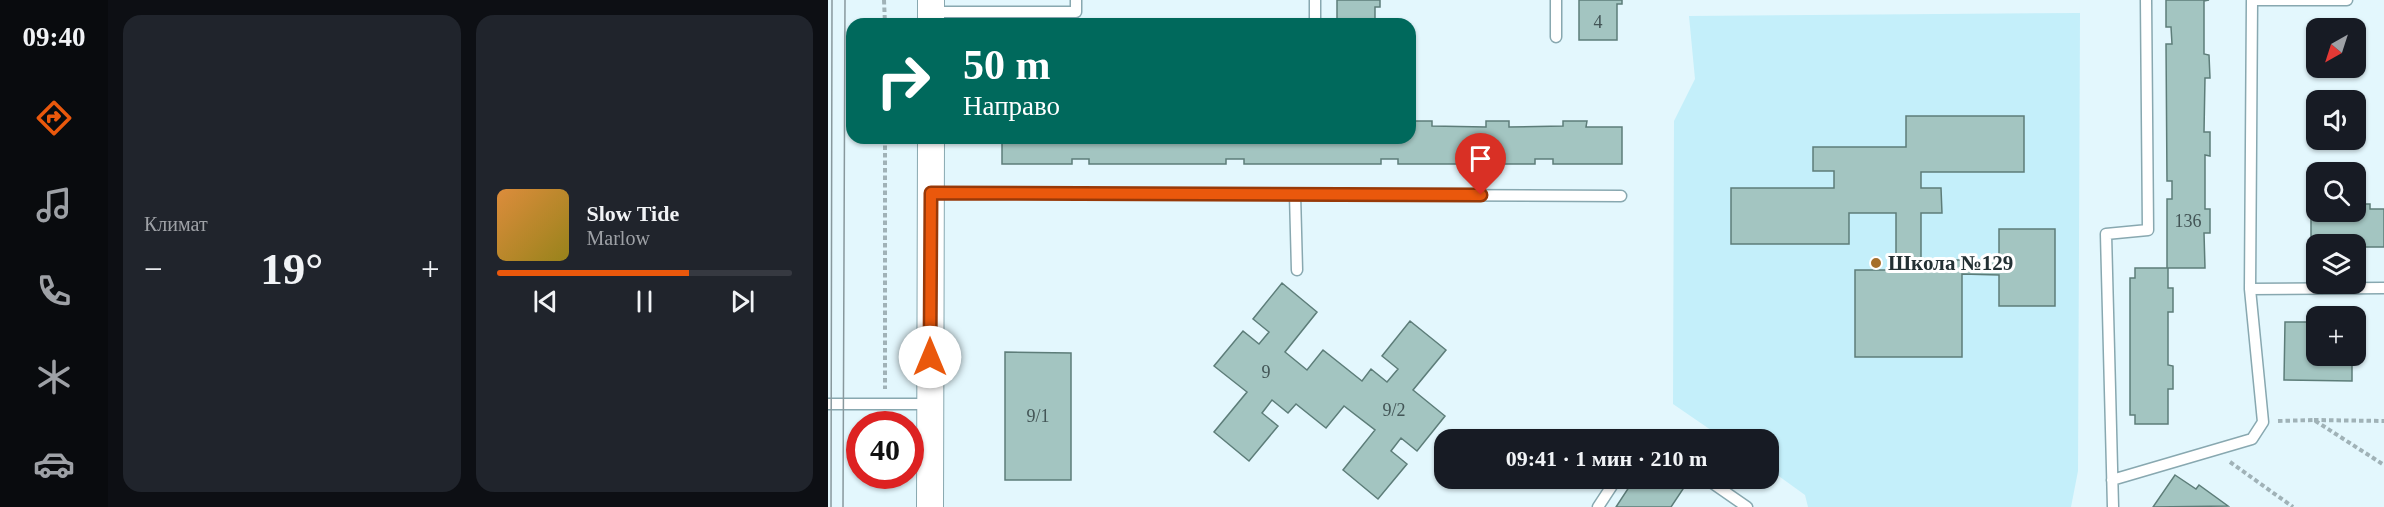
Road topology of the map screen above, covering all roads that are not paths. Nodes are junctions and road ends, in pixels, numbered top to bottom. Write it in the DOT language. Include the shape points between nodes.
graph roads {
  1 [pos="1076,0"];
  2 [pos="1315,0"];
  3 [pos="1556,0"];
  4 [pos="2146,0"];
  5 [pos="2252,0"];
  6 [pos="2347,0"];
  7 [pos="931,12"];
  8 [pos="1315,18"];
  9 [pos="1556,36"];
  10 [pos="931,144"];
  11 [pos="931,193"];
  12 [pos="1294,194"];
  13 [pos="1621,195"];
  14 [pos="1298,270"];
  15 [pos="2384,288"];
  16 [pos="2250,289"];
  17 [pos="828,404"];
  18 [pos="930,404"];
  19 [pos="2112,480"];
  20 [pos="1610,489"];
  21 [pos="1721,489"];
  22 [pos="930,507"];
  23 [pos="1598,507"];
  24 [pos="1748,507"];
  25 [pos="2113,507"];
  1 -- 7 [label="lane" via="1076,12"];
  2 -- 8 [label="lane"];
  3 -- 9 [label="lane"];
  4 -- 19 [label="lane" via="2148,230 2106,234"];
  5 -- 6 [label="lane"];
  5 -- 16 [label="lane"];
  10 -- 11 [label="street"];
  11 -- 12 [label="lane"];
  11 -- 18 [label="street"];
  12 -- 13 [label="lane"];
  12 -- 14 [label="lane"];
  15 -- 16 [label="lane"];
  16 -- 19 [label="lane" via="2263,422 2252,439"];
  17 -- 18 [label="lane"];
  18 -- 22 [label="street"];
  19 -- 25 [label="lane"];
  20 -- 23 [label="lane"];
  21 -- 24 [label="lane"];
}
